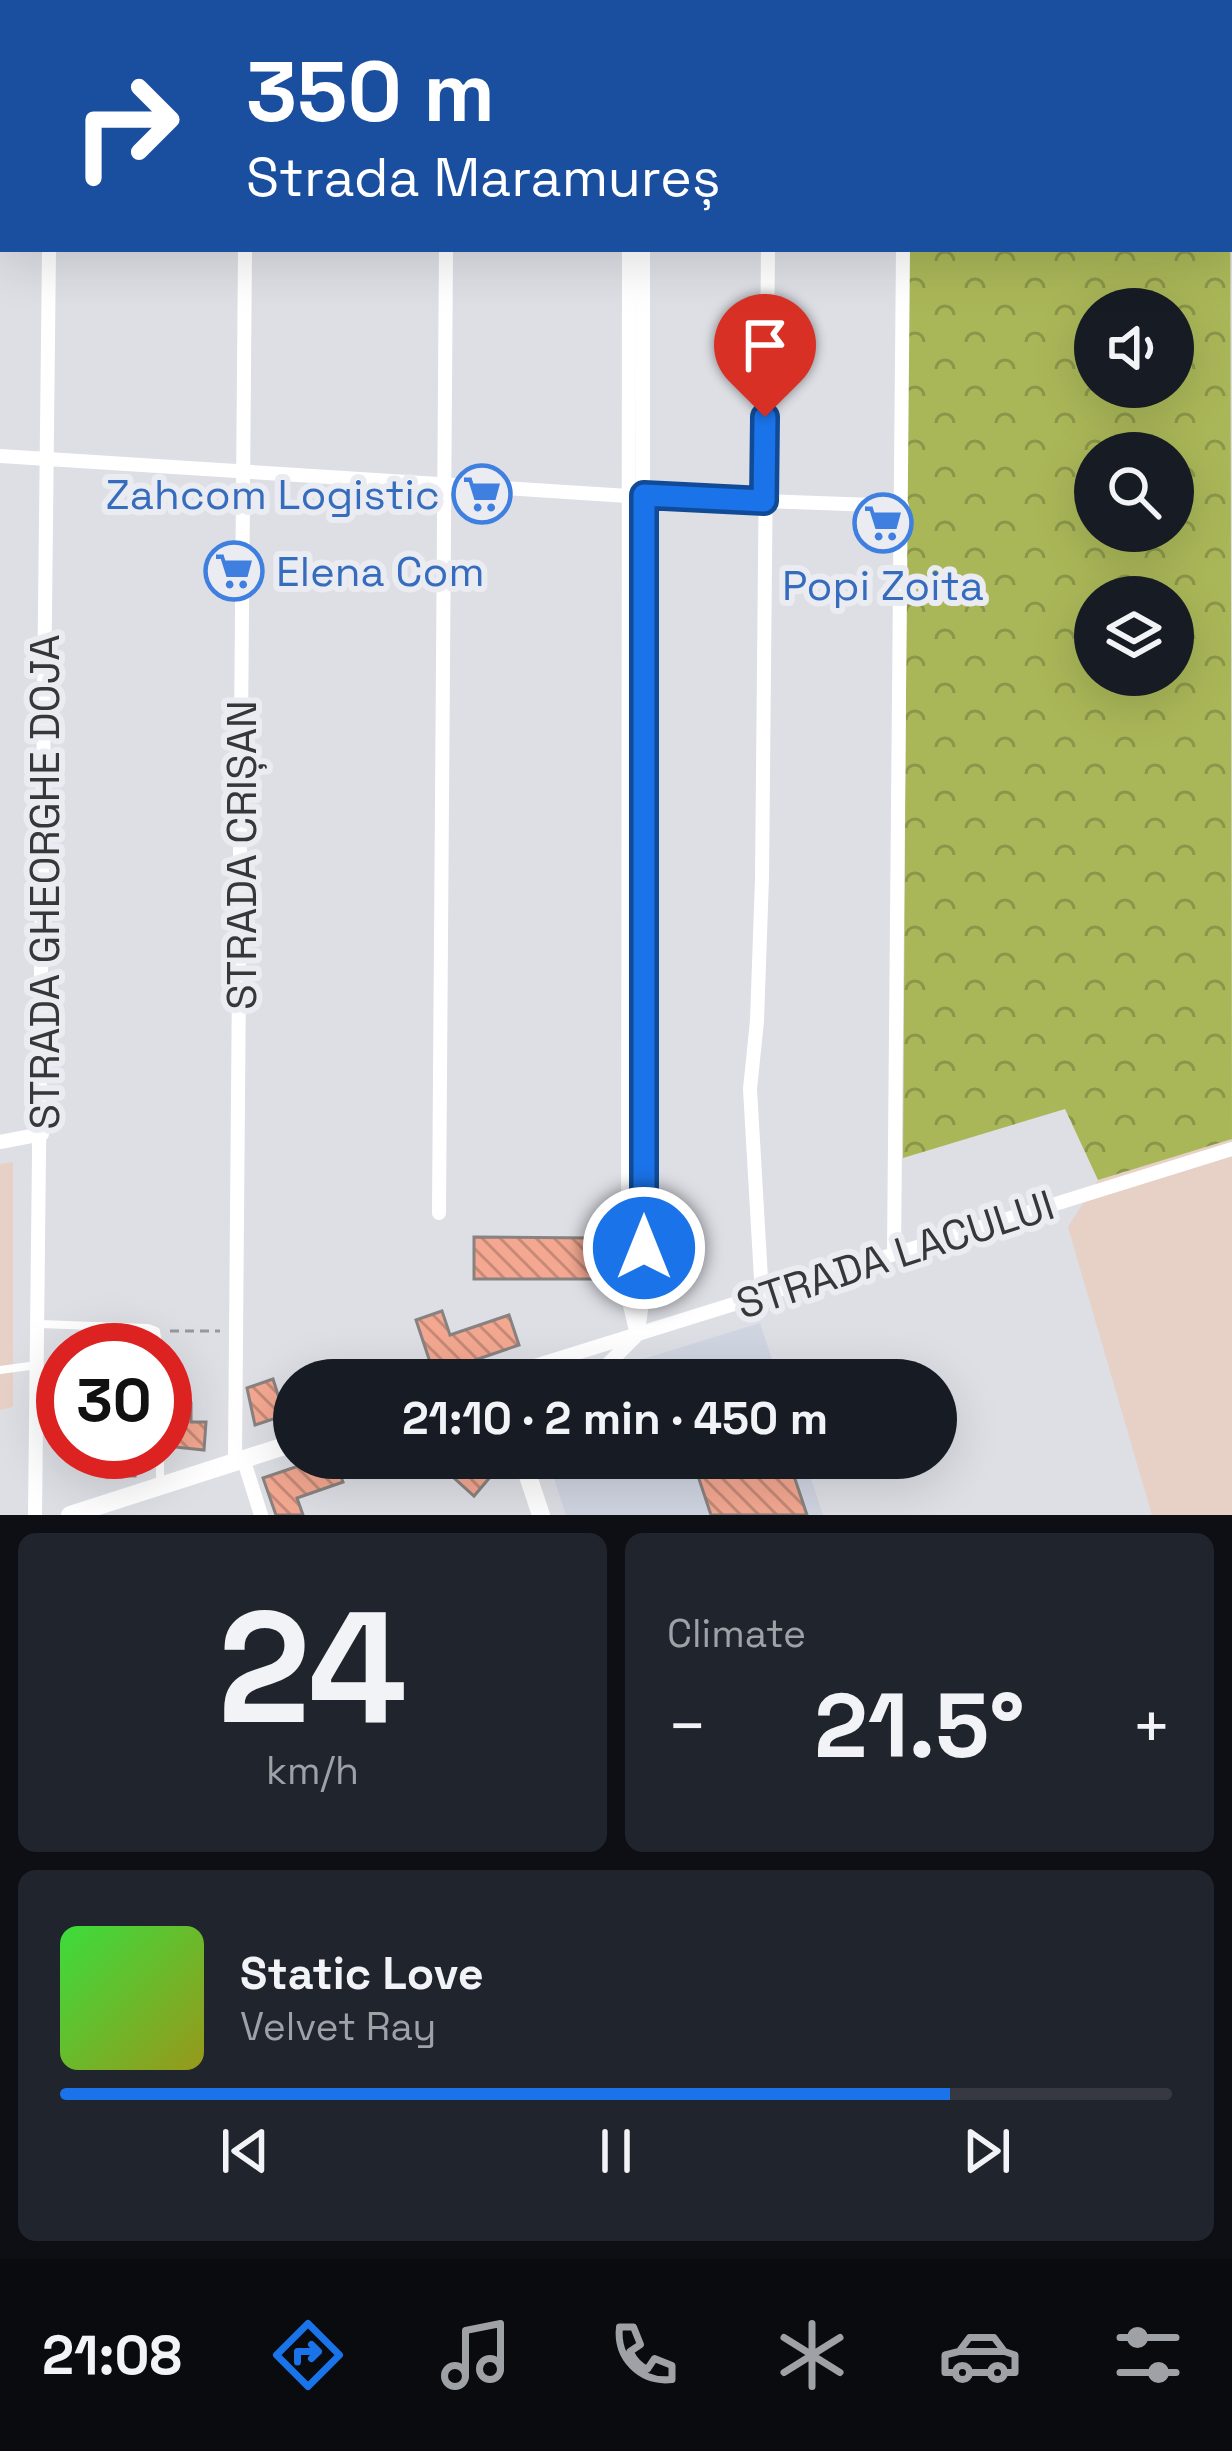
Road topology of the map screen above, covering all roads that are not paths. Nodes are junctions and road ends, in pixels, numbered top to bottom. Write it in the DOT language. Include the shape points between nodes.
graph roads {
  1 [pos="49,252"];
  2 [pos="245,252"];
  3 [pos="446,252"];
  4 [pos="629,252"];
  5 [pos="643,252"];
  6 [pos="769,252"];
  7 [pos="903,252"];
  8 [pos="0,456"];
  9 [pos="46,459"];
  10 [pos="244,470"];
  11 [pos="445,482"];
  12 [pos="636,495"];
  13 [pos="764,501"];
  14 [pos="902,506"];
  15 [pos="42,1134"];
  16 [pos="0,1142"];
  17 [pos="1232,1149"];
  18 [pos="439,1213"];
  19 [pos="894,1254"];
  20 [pos="762,1296"];
  21 [pos="40,1323"];
  22 [pos="637,1335"];
  23 [pos="559,1359"];
  24 [pos="612,1359"];
  25 [pos="36,1365"];
  26 [pos="0,1370"];
  27 [pos="273,1449"];
  28 [pos="239,1459"];
  29 [pos="36,1465"];
  30 [pos="160,1479"];
  31 [pos="529,1479"];
  32 [pos="160,1486"];
  33 [pos="35,1515"];
  34 [pos="70,1515"];
  35 [pos="261,1515"];
  36 [pos="541,1515"];
  1 -- 9 [label="street, STRADA GHEORGHE DOJA"];
  2 -- 10 [label="street, STRADA CRIȘAN"];
  3 -- 11 [label="street"];
  4 -- 12 [label="street"];
  5 -- 12 [label="street"];
  6 -- 13 [label="street"];
  7 -- 14 [label="street"];
  8 -- 9 [label="street"];
  9 -- 10 [label="street"];
  9 -- 15 [label="street, STRADA GHEORGHE DOJA"];
  10 -- 11 [label="street"];
  10 -- 28 [label="street, STRADA CRIȘAN"];
  11 -- 12 [label="street"];
  11 -- 18 [label="street"];
  12 -- 13 [label="street"];
  12 -- 22 [label="street" via="644,1295"];
  13 -- 14 [label="street"];
  13 -- 20 [label="street" via="762,878 750,1089"];
  14 -- 19 [label="street"];
  15 -- 16 [label="street"];
  15 -- 21 [label="street, STRADA GHEORGHE DOJA"];
  17 -- 19 [label="street, STRADA LACULUI"];
  19 -- 20 [label="street, STRADA LACULUI"];
  20 -- 22 [label="street, STRADA LACULUI"];
  22 -- 23 [label="street, STRADA LACULUI"];
  22 -- 24 [label="street"];
  25 -- 26 [label="lane"];
  27 -- 28 [label="street"];
  28 -- 32 [label="street"];
  28 -- 35 [label="street, STRADA CRIȘAN"];
  29 -- 33 [label="street, STRADA GHEORGHE DOJA"];
  30 -- 32 [label="lane"];
  31 -- 36 [label="street"];
  32 -- 34 [label="street"];
}
